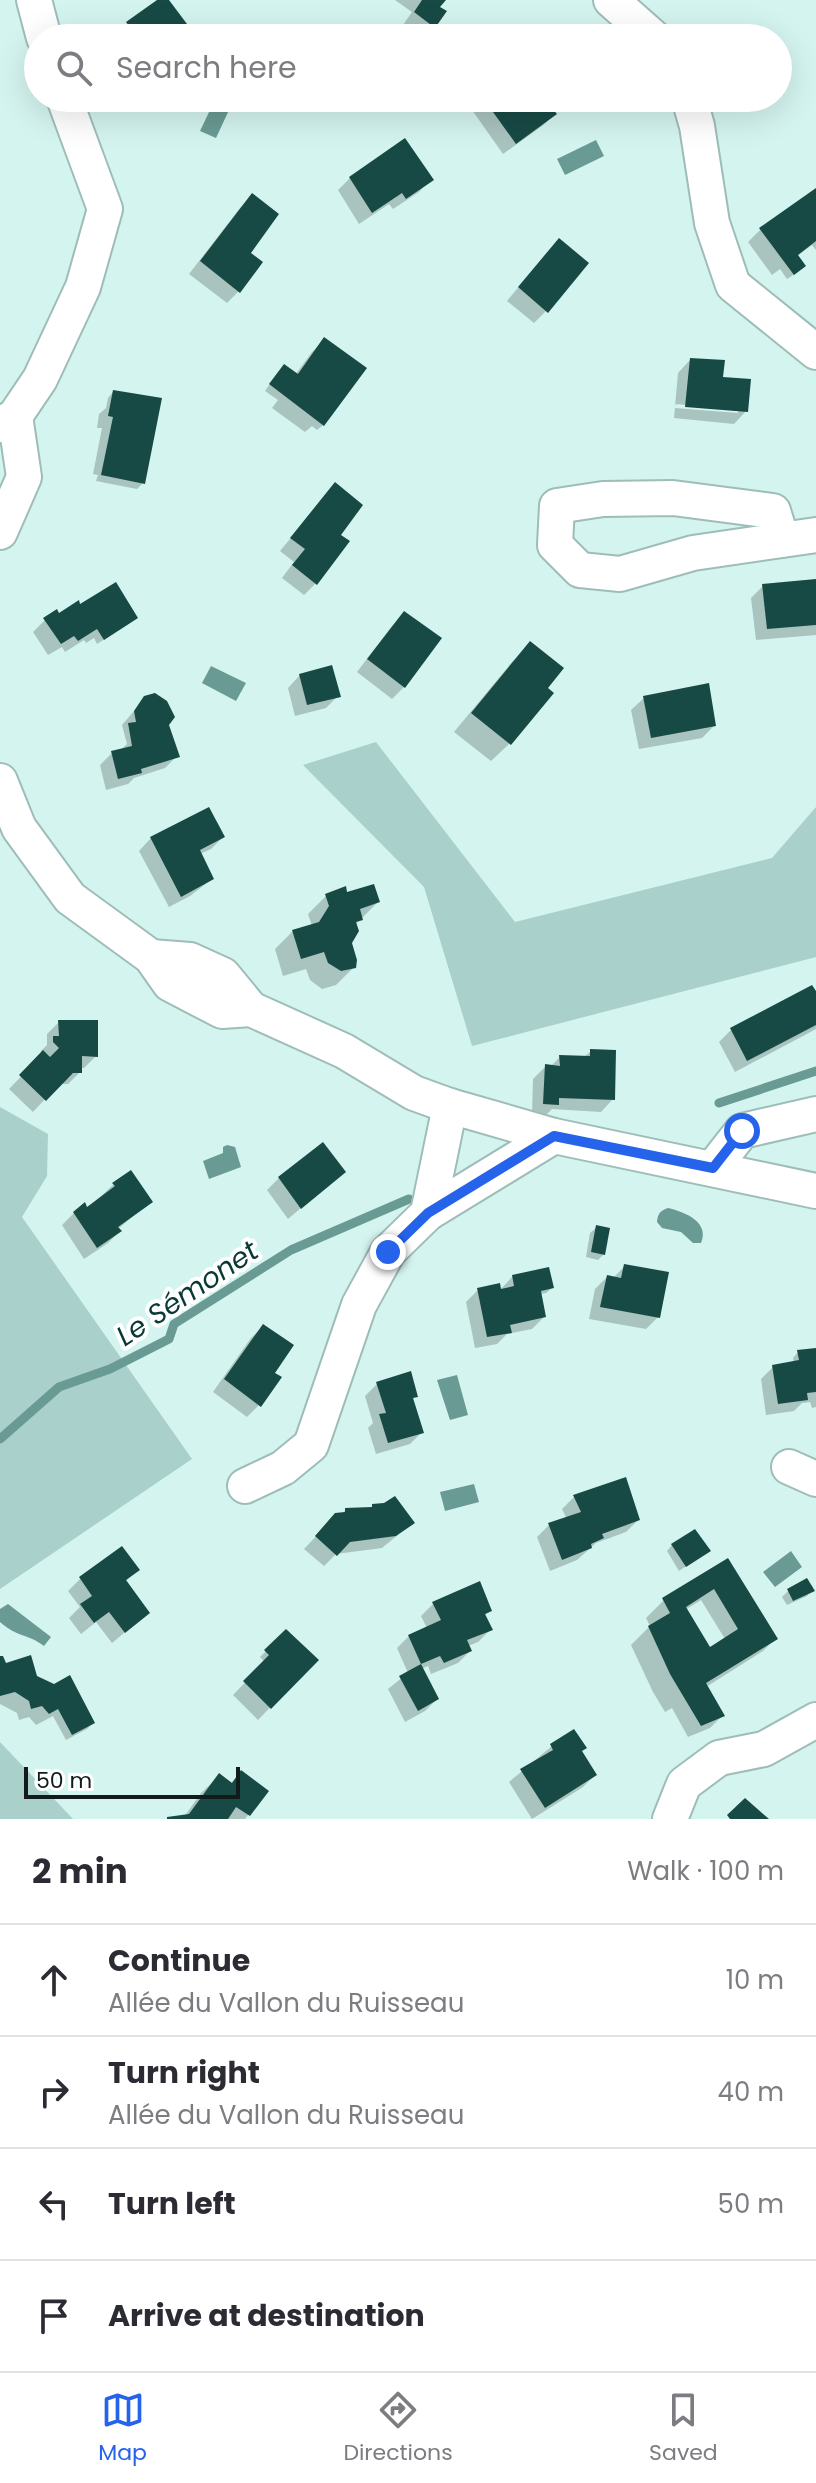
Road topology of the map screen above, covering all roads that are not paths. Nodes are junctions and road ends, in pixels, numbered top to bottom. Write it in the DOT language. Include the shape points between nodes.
graph roads {
  1 [pos="34,0"];
  2 [pos="611,0"];
  3 [pos="40,24"];
  4 [pos="638,24"];
  5 [pos="69,112"];
  6 [pos="693,112"];
  7 [pos="816,352"];
  8 [pos="7,421"];
  9 [pos="0,532"];
  10 [pos="816,535"];
  11 [pos="782,540"];
  12 [pos="0,781"];
  13 [pos="450,1106"];
  14 [pos="816,1114"];
  15 [pos="554,1136"];
  16 [pos="713,1168"];
  17 [pos="816,1191"];
  18 [pos="428,1213"];
  19 [pos="245,1486"];
  20 [pos="816,1720"];
  21 [pos="684,1805"];
  1 -- 3 [label="street"];
  2 -- 4 [label="street"];
  5 -- 8 [label="street" via="105,209 83,287 40,379"];
  6 -- 7 [label="street" via="712,223 733,285"];
  8 -- 9 [label="street" via="24,477"];
  10 -- 11 [label="street"];
  11 -- 11 [label="street" via="773,511 673,498 557,506 555,545 580,570 620,574 693,553"];
  12 -- 13 [label="street" via="19,828 70,898 151,957 170,984 222,1011 251,1009 344,1051 414,1093"];
  13 -- 15 [label="street"];
  13 -- 18 [label="street"];
  14 -- 16 [label="street" via="742,1131"];
  15 -- 16 [label="street"];
  15 -- 18 [label="street"];
  16 -- 17 [label="street"];
  18 -- 19 [label="street" via="388,1252 359,1305 311,1445 283,1468"];
  20 -- 21 [label="street" via="764,1749 719,1758"];
}
